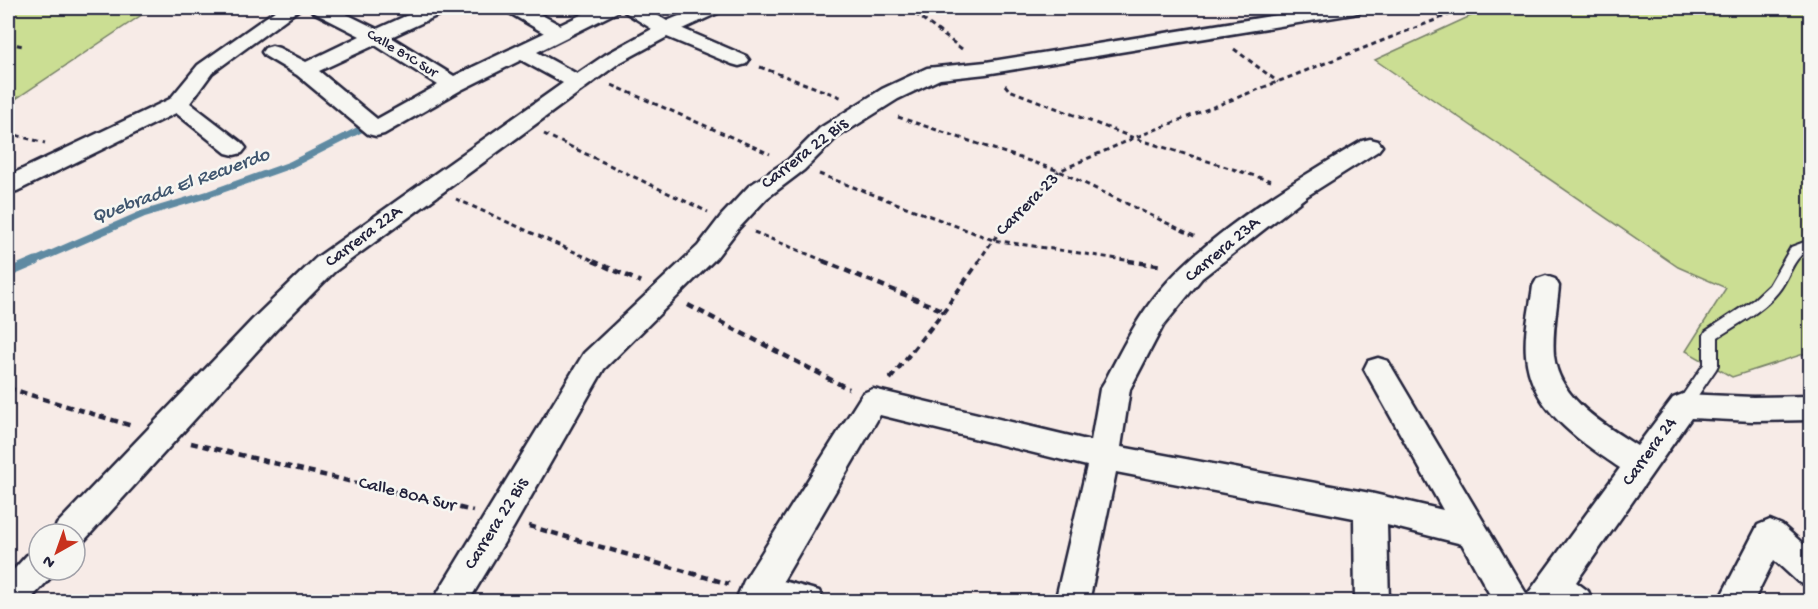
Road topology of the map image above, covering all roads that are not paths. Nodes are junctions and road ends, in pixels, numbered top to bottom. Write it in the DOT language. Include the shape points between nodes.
graph roads {
  1 [pos="291,8"];
  2 [pos="320,8"];
  3 [pos="438,8"];
  4 [pos="515,8"];
  5 [pos="610,8"];
  6 [pos="632,8"];
  7 [pos="713,8"];
  8 [pos="1353,8"];
  9 [pos="666,29"];
  10 [pos="559,33"];
  11 [pos="375,36"];
  12 [pos="521,51"];
  13 [pos="272,52"];
  14 [pos="739,60"];
  15 [pos="305,70"];
  16 [pos="584,79"];
  17 [pos="453,85"];
  18 [pos="178,104"];
  19 [pos="1370,146"];
  20 [pos="234,148"];
  21 [pos="10,182"];
  22 [pos="1810,244"];
  23 [pos="1546,286"];
  24 [pos="1378,369"];
  25 [pos="1683,406"];
  26 [pos="1810,408"];
  27 [pos="1104,457"];
  28 [pos="1641,465"];
  29 [pos="1370,507"];
  30 [pos="80,522"];
  31 [pos="1472,532"];
  32 [pos="1810,571"];
  33 [pos="27,579"];
  34 [pos="1557,596"];
  35 [pos="754,597"];
  36 [pos="8,599"];
  37 [pos="449,602"];
  38 [pos="807,602"];
  39 [pos="1072,602"];
  40 [pos="1372,602"];
  41 [pos="1513,602"];
  42 [pos="1735,602"];
  1 -- 18 [label="street" via="205,69"];
  2 -- 11 [label="street, Calle 81C Sur"];
  3 -- 11 [label="street"];
  4 -- 10 [label="street"];
  5 -- 10 [label="street"];
  6 -- 9 [label="street"];
  7 -- 9 [label="street, Carrera 22A"];
  8 -- 37 [label="street, Carrera 22 Bis" via="935,73 868,107 828,133 796,165 758,192 707,252 594,361"];
  9 -- 14 [label="street"];
  9 -- 16 [label="street, Carrera 22A"];
  10 -- 12 [label="street"];
  11 -- 15 [label="street"];
  11 -- 17 [label="street, Calle 81C Sur"];
  12 -- 16 [label="street"];
  12 -- 17 [label="street"];
  13 -- 15 [label="street"];
  15 -- 17 [label="street" via="376,129"];
  16 -- 30 [label="street, Carrera 22A" via="325,265"];
  18 -- 20 [label="street"];
  18 -- 21 [label="street"];
  19 -- 27 [label="street, Carrera 23A" via="1298,190 1193,271 1153,319 1115,389"];
  22 -- 25 [label="lane" via="1796,250 1774,288 1758,304 1711,335 1711,365"];
  23 -- 28 [label="street" via="1540,357 1546,383 1575,420"];
  24 -- 31 [label="street"];
  25 -- 26 [label="street, Carrera 24"];
  25 -- 28 [label="street, Carrera 24"];
  27 -- 29 [label="street"];
  27 -- 35 [label="street" via="873,402"];
  27 -- 39 [label="street, Carrera 23A"];
  28 -- 34 [label="street, Carrera 24"];
  29 -- 31 [label="street"];
  29 -- 40 [label="street"];
  31 -- 41 [label="street"];
  32 -- 42 [label="street" via="1770,535"];
  33 -- 36 [label="street"];
  35 -- 38 [label="street"];
}
